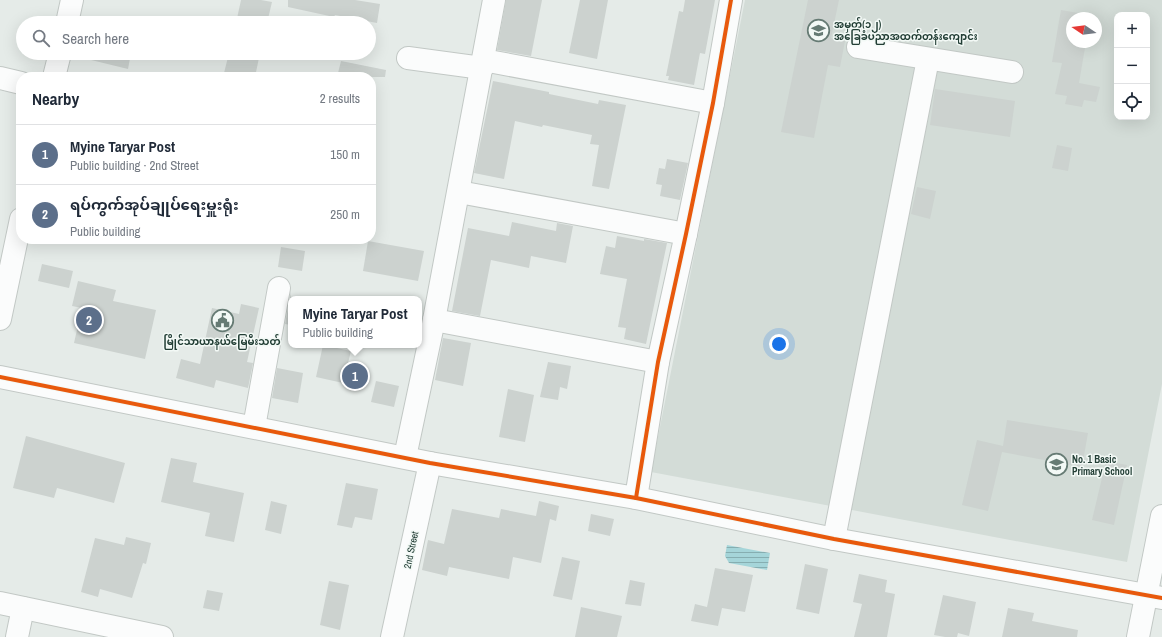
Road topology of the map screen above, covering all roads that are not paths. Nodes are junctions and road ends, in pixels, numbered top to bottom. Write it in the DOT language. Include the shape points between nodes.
graph roads {
  1 [pos="72,0"];
  2 [pos="494,0"];
  3 [pos="731,0"];
  4 [pos="69,16"];
  5 [pos="858,47"];
  6 [pos="408,58"];
  7 [pos="928,59"];
  8 [pos="58,60"];
  9 [pos="482,64"];
  10 [pos="55,72"];
  11 [pos="1012,72"];
  12 [pos="0,78"];
  13 [pos="16,82"];
  14 [pos="713,102"];
  15 [pos="459,192"];
  16 [pos="13,228"];
  17 [pos="686,234"];
  18 [pos="279,288"];
  19 [pos="0,319"];
  20 [pos="434,320"];
  21 [pos="658,362"];
  22 [pos="0,377"];
  23 [pos="254,427"];
  24 [pos="405,457"];
  25 [pos="430,463"];
  26 [pos="636,498"];
  27 [pos="1162,516"];
  28 [pos="834,539"];
  29 [pos="1154,596"];
  30 [pos="0,603"];
  31 [pos="23,608"];
  32 [pos="17,637"];
  33 [pos="162,637"];
  34 [pos="392,637"];
  35 [pos="1138,637"];
  1 -- 4 [label="street"];
  2 -- 9 [label="street"];
  3 -- 14 [label="street"];
  5 -- 7 [label="street"];
  6 -- 9 [label="street"];
  7 -- 11 [label="street"];
  7 -- 28 [label="street"];
  8 -- 10 [label="street"];
  9 -- 14 [label="street"];
  9 -- 15 [label="street"];
  12 -- 13 [label="street"];
  14 -- 17 [label="street"];
  15 -- 17 [label="street"];
  15 -- 20 [label="street"];
  16 -- 19 [label="street"];
  17 -- 21 [label="street"];
  18 -- 23 [label="street"];
  20 -- 21 [label="street"];
  20 -- 24 [label="street"];
  21 -- 26 [label="street"];
  22 -- 23 [label="street"];
  23 -- 24 [label="street"];
  24 -- 25 [label="street"];
  25 -- 26 [label="street"];
  25 -- 34 [label="street, 2nd Street"];
  26 -- 28 [label="street"];
  27 -- 29 [label="street"];
  28 -- 29 [label="street"];
  29 -- 35 [label="street"];
  30 -- 31 [label="street"];
  31 -- 32 [label="street"];
  31 -- 33 [label="street"];
}
